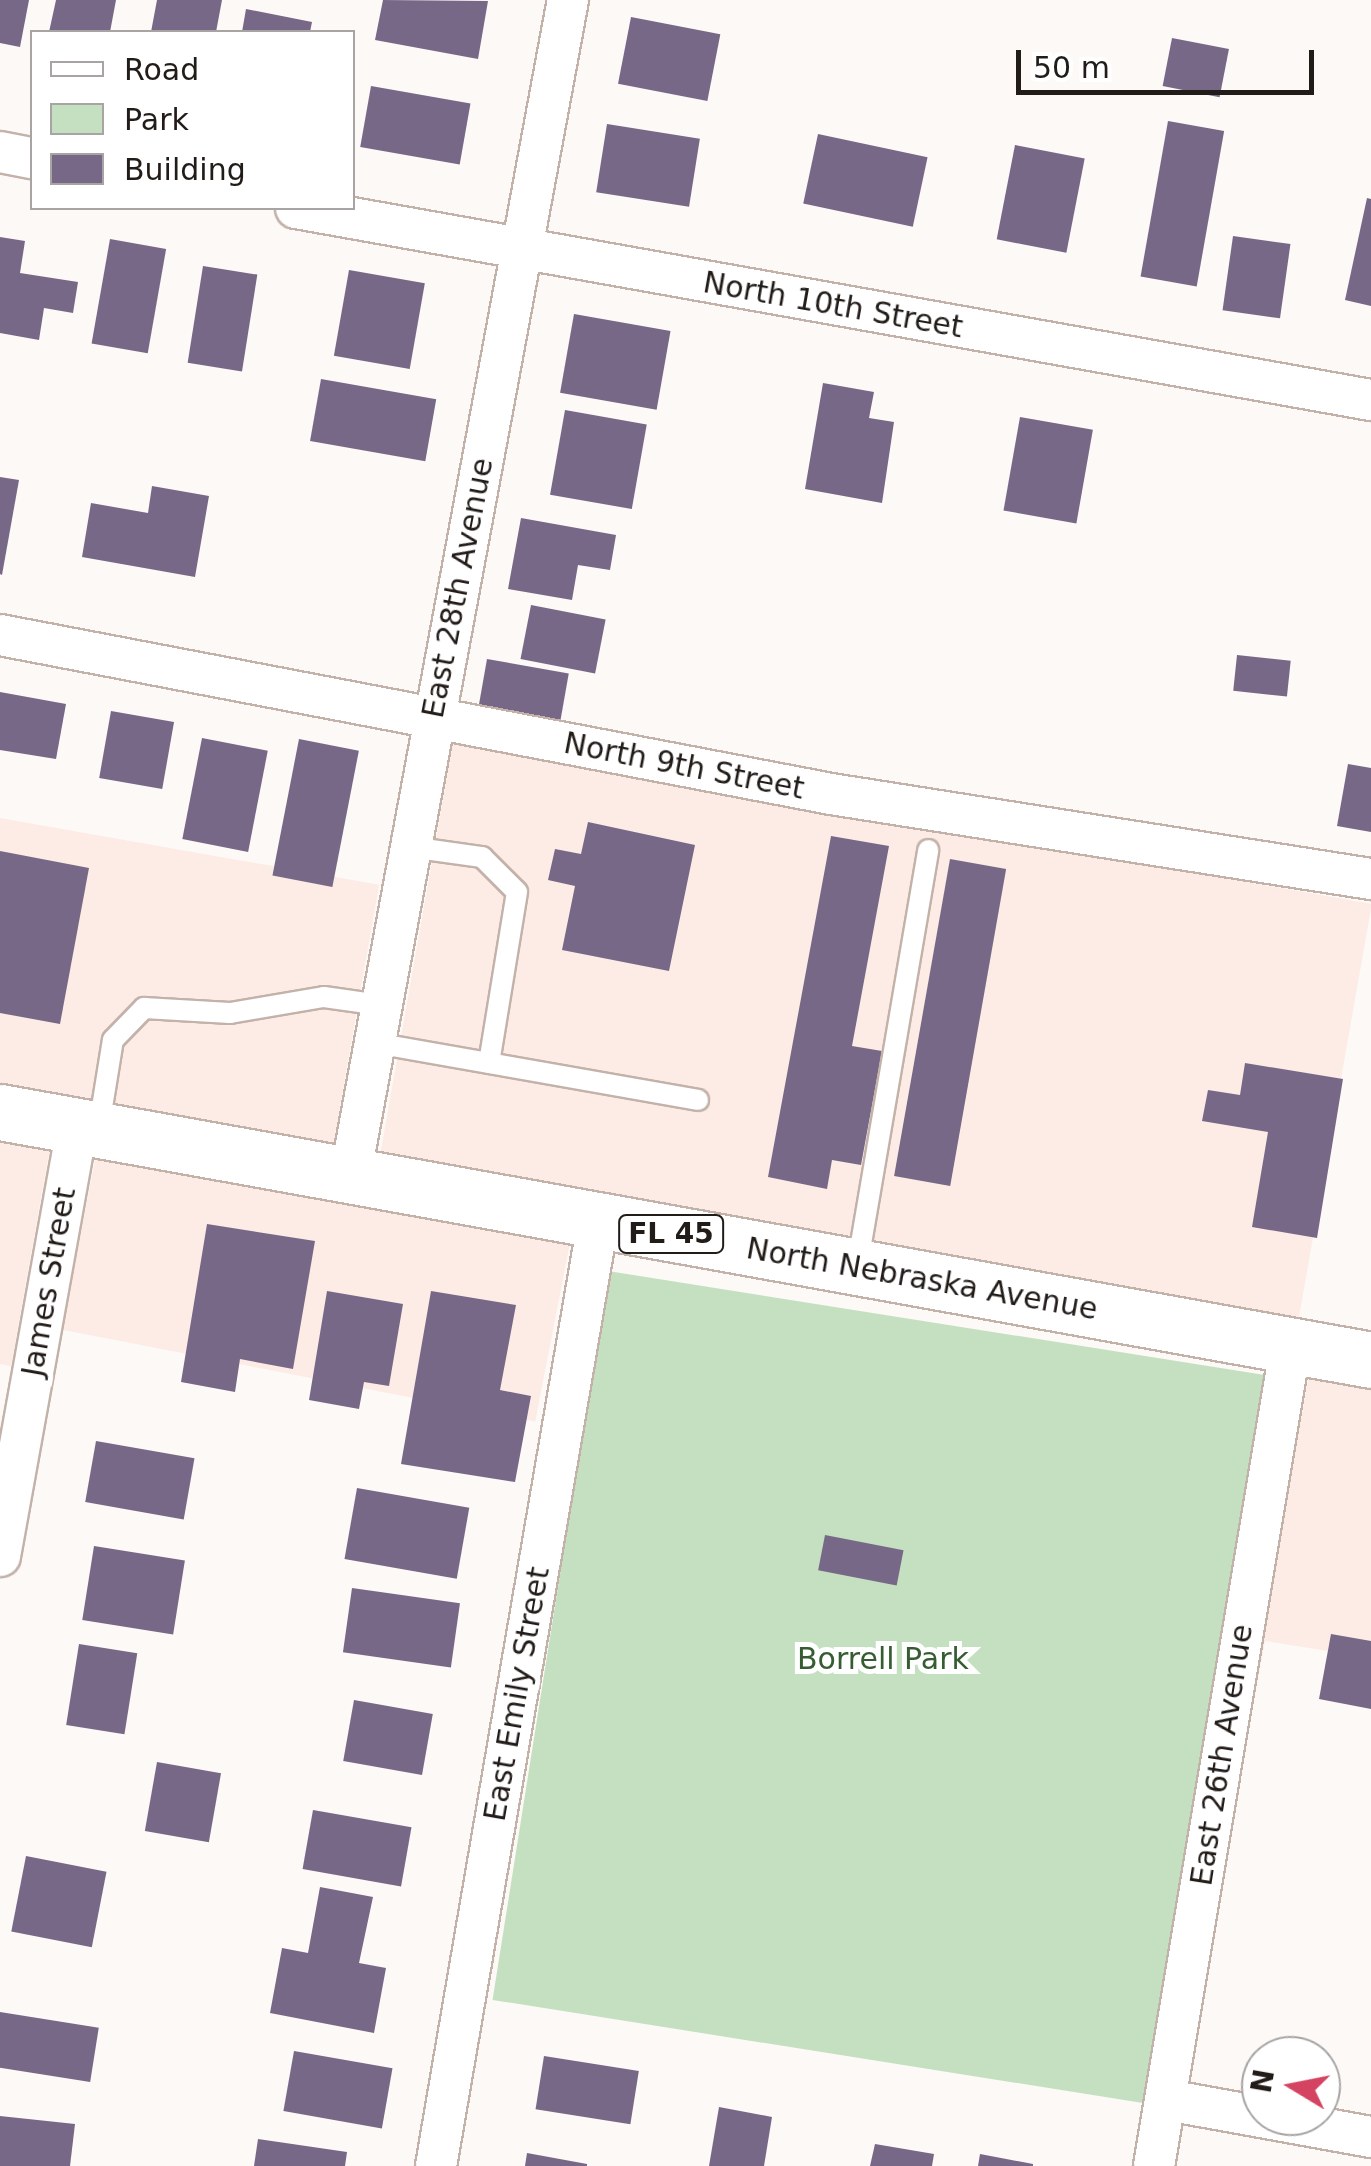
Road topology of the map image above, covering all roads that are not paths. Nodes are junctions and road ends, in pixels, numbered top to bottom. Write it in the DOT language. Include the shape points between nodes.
graph roads {
  1 [pos="568,0"];
  2 [pos="0,152"];
  3 [pos="30,158"];
  4 [pos="307,210"];
  5 [pos="520,250"];
  6 [pos="1371,400"];
  7 [pos="0,635"];
  8 [pos="433,718"];
  9 [pos="410,847"];
  10 [pos="928,850"];
  11 [pos="1371,880"];
  12 [pos="378,1024"];
  13 [pos="488,1064"];
  14 [pos="698,1100"];
  15 [pos="0,1112"];
  16 [pos="88,1128"];
  17 [pos="350,1177"];
  18 [pos="598,1222"];
  19 [pos="857,1267"];
  20 [pos="1291,1344"];
  21 [pos="1371,1360"];
  22 [pos="0,1556"];
  23 [pos="1167,2100"];
  24 [pos="1371,2137"];
  25 [pos="436,2166"];
  26 [pos="1154,2166"];
  1 -- 5 [label="street, East 28th Avenue"];
  2 -- 3 [label="street"];
  4 -- 5 [label="street, North 10th Street"];
  5 -- 6 [label="street, North 10th Street"];
  5 -- 8 [label="street, East 28th Avenue"];
  7 -- 8 [label="street, North 9th Street"];
  8 -- 9 [label="street, East 28th Avenue"];
  8 -- 11 [label="street, North 9th Street" via="831,794"];
  9 -- 12 [label="street, East 28th Avenue"];
  9 -- 13 [label="lane" via="482,857 518,892"];
  10 -- 19 [label="lane"];
  12 -- 13 [label="lane"];
  12 -- 16 [label="lane" via="324,997 230,1012 144,1008 113,1040"];
  12 -- 17 [label="street, East 28th Avenue"];
  13 -- 14 [label="lane"];
  15 -- 16 [label="main road, North Nebraska Avenue / FL 45"];
  16 -- 17 [label="main road, North Nebraska Avenue / FL 45"];
  16 -- 22 [label="street, James Street"];
  17 -- 18 [label="main road, North Nebraska Avenue / FL 45"];
  18 -- 19 [label="main road, North Nebraska Avenue / FL 45"];
  18 -- 25 [label="street, East Emily Street"];
  19 -- 20 [label="main road, North Nebraska Avenue / FL 45"];
  20 -- 21 [label="main road, North Nebraska Avenue / FL 45"];
  20 -- 23 [label="street, East 26th Avenue"];
  23 -- 24 [label="street"];
  23 -- 26 [label="street, East 26th Avenue"];
}
